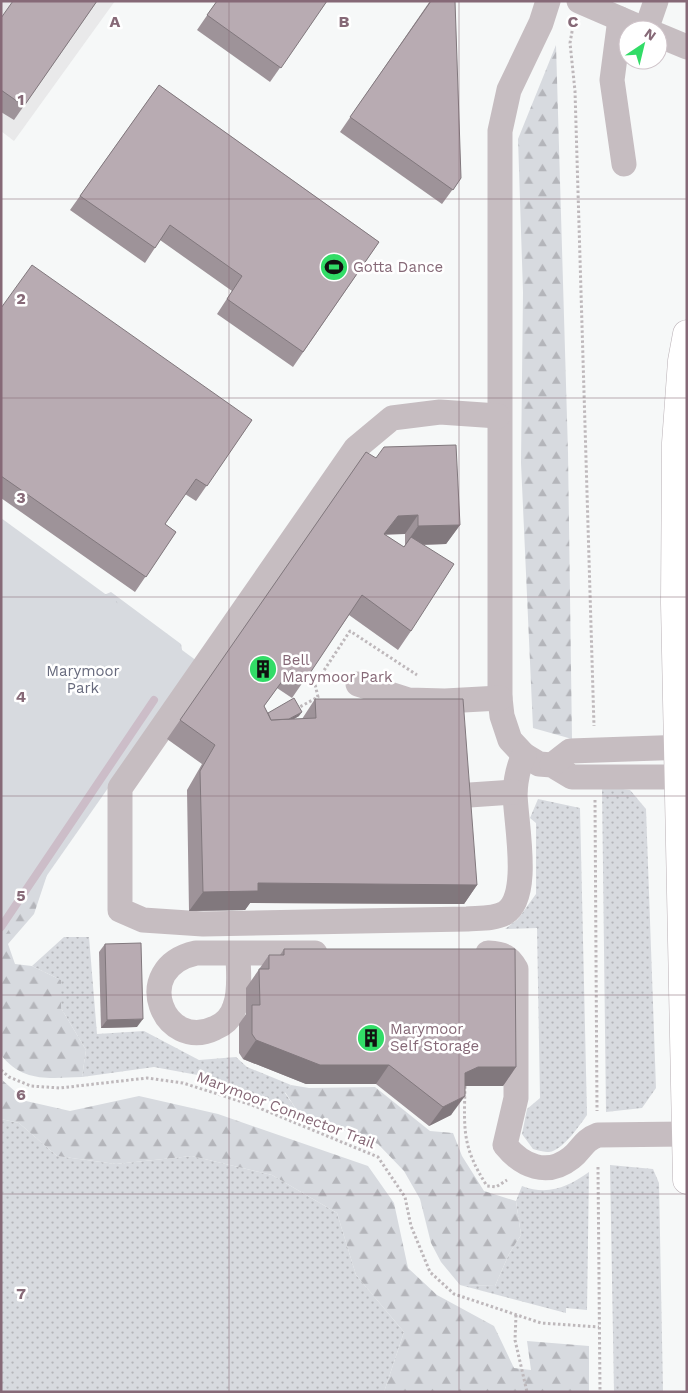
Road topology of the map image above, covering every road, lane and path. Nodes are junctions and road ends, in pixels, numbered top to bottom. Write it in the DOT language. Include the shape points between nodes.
graph roads {
  1 [pos="548,1"];
  2 [pos="579,1"];
  3 [pos="656,1"];
  4 [pos="620,19"];
  5 [pos="649,20"];
  6 [pos="574,28"];
  7 [pos="668,39"];
  8 [pos="687,47"];
  9 [pos="624,164"];
  10 [pos="687,334"];
  11 [pos="498,416"];
  12 [pos="358,684"];
  13 [pos="500,698"];
  14 [pos="594,733"];
  15 [pos="682,747"];
  16 [pos="524,754"];
  17 [pos="552,765"];
  18 [pos="683,777"];
  19 [pos="515,792"];
  20 [pos="595,794"];
  21 [pos="455,796"];
  22 [pos="465,952"];
  23 [pos="238,953"];
  24 [pos="337,953"];
  25 [pos="1,1070"];
  26 [pos="597,1114"];
  27 [pos="685,1134"];
  28 [pos="598,1160"];
  29 [pos="687,1180"];
  30 [pos="516,1315"];
  31 [pos="599,1327"];
  32 [pos="527,1392"];
  33 [pos="600,1392"];
  1 -- 11 [label="street" via="509,90 500,131"];
  2 -- 4 [label="street"];
  3 -- 5 [label="street"];
  4 -- 9 [label="street" via="612,80"];
  6 -- 14 [label="path" via="570,43 576,101"];
  7 -- 8 [label="street"];
  10 -- 15 [label="main road" via="676,443"];
  11 -- 13 [label="street"];
  11 -- 19 [label="street" via="440,412 392,418 356,448 120,788 120,910 142,920 203,924 467,919 504,914 515,902 520,875"];
  12 -- 13 [label="street" via="408,700"];
  13 -- 16 [label="street" via="510,740"];
  15 -- 17 [label="street" via="570,751"];
  15 -- 18 [label="main road"];
  16 -- 17 [label="street" via="539,764"];
  16 -- 19 [label="street" via="517,769"];
  17 -- 18 [label="street" via="572,777"];
  18 -- 27 [label="main road"];
  19 -- 21 [label="street"];
  20 -- 26 [label="path"];
  22 -- 27 [label="street" via="502,954 510,958 516,970 516,1098 505,1145 516,1159 533,1168 554,1166 571,1158 587,1139 598,1135"];
  23 -- 24 [label="street"];
  25 -- 30 [label="path, Marymoor Connector Trail" via="31,1086 60,1088 147,1078 183,1082 378,1157 405,1197 411,1226 430,1272 454,1294"];
  27 -- 29 [label="main road"];
  28 -- 31 [label="path"];
  30 -- 31 [label="path, Marymoor Connector Trail" via="541,1323"];
  30 -- 32 [label="path" via="515,1340"];
  31 -- 33 [label="path"];
}
